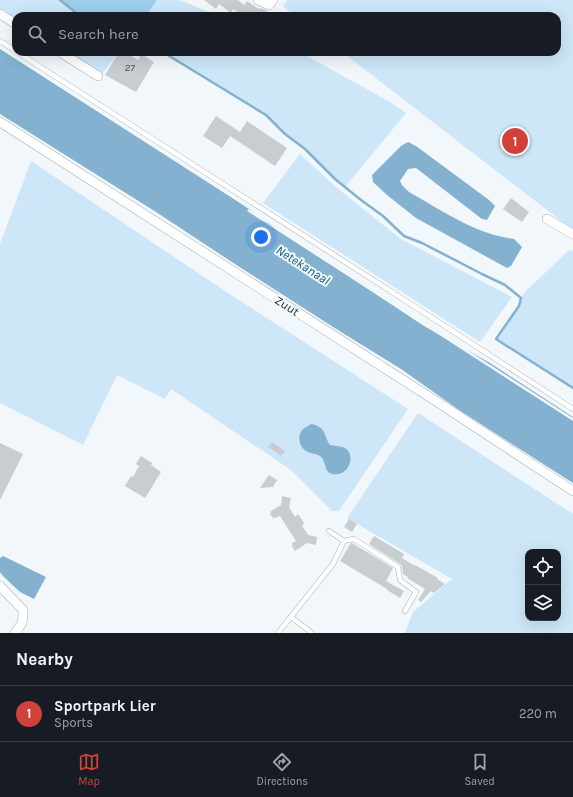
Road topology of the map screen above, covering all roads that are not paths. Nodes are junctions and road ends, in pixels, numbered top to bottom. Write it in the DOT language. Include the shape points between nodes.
graph roads {
  1 [pos="258,0"];
  2 [pos="273,0"];
  3 [pos="0,14"];
  4 [pos="12,22"];
  5 [pos="0,41"];
  6 [pos="12,49"];
  7 [pos="23,56"];
  8 [pos="66,56"];
  9 [pos="98,76"];
  10 [pos="0,122"];
  11 [pos="547,219"];
  12 [pos="573,234"];
  13 [pos="573,409"];
  14 [pos="573,491"];
  15 [pos="329,531"];
  16 [pos="344,541"];
  17 [pos="0,586"];
  18 [pos="405,611"];
  19 [pos="291,617"];
  20 [pos="15,633"];
  21 [pos="278,633"];
  22 [pos="312,633"];
  1 -- 2 [label="street" via="270,5"];
  3 -- 4 [label="street"];
  5 -- 6 [label="lane"];
  7 -- 13 [label="lane"];
  8 -- 9 [label="street"];
  10 -- 14 [label="street, Zuut"];
  11 -- 12 [label="street"];
  15 -- 16 [label="lane"];
  16 -- 18 [label="lane" via="354,539 398,567 400,580 416,592"];
  16 -- 19 [label="lane" via="334,564"];
  17 -- 20 [label="street" via="23,610 22,623"];
  19 -- 21 [label="lane"];
  19 -- 22 [label="lane"];
}
